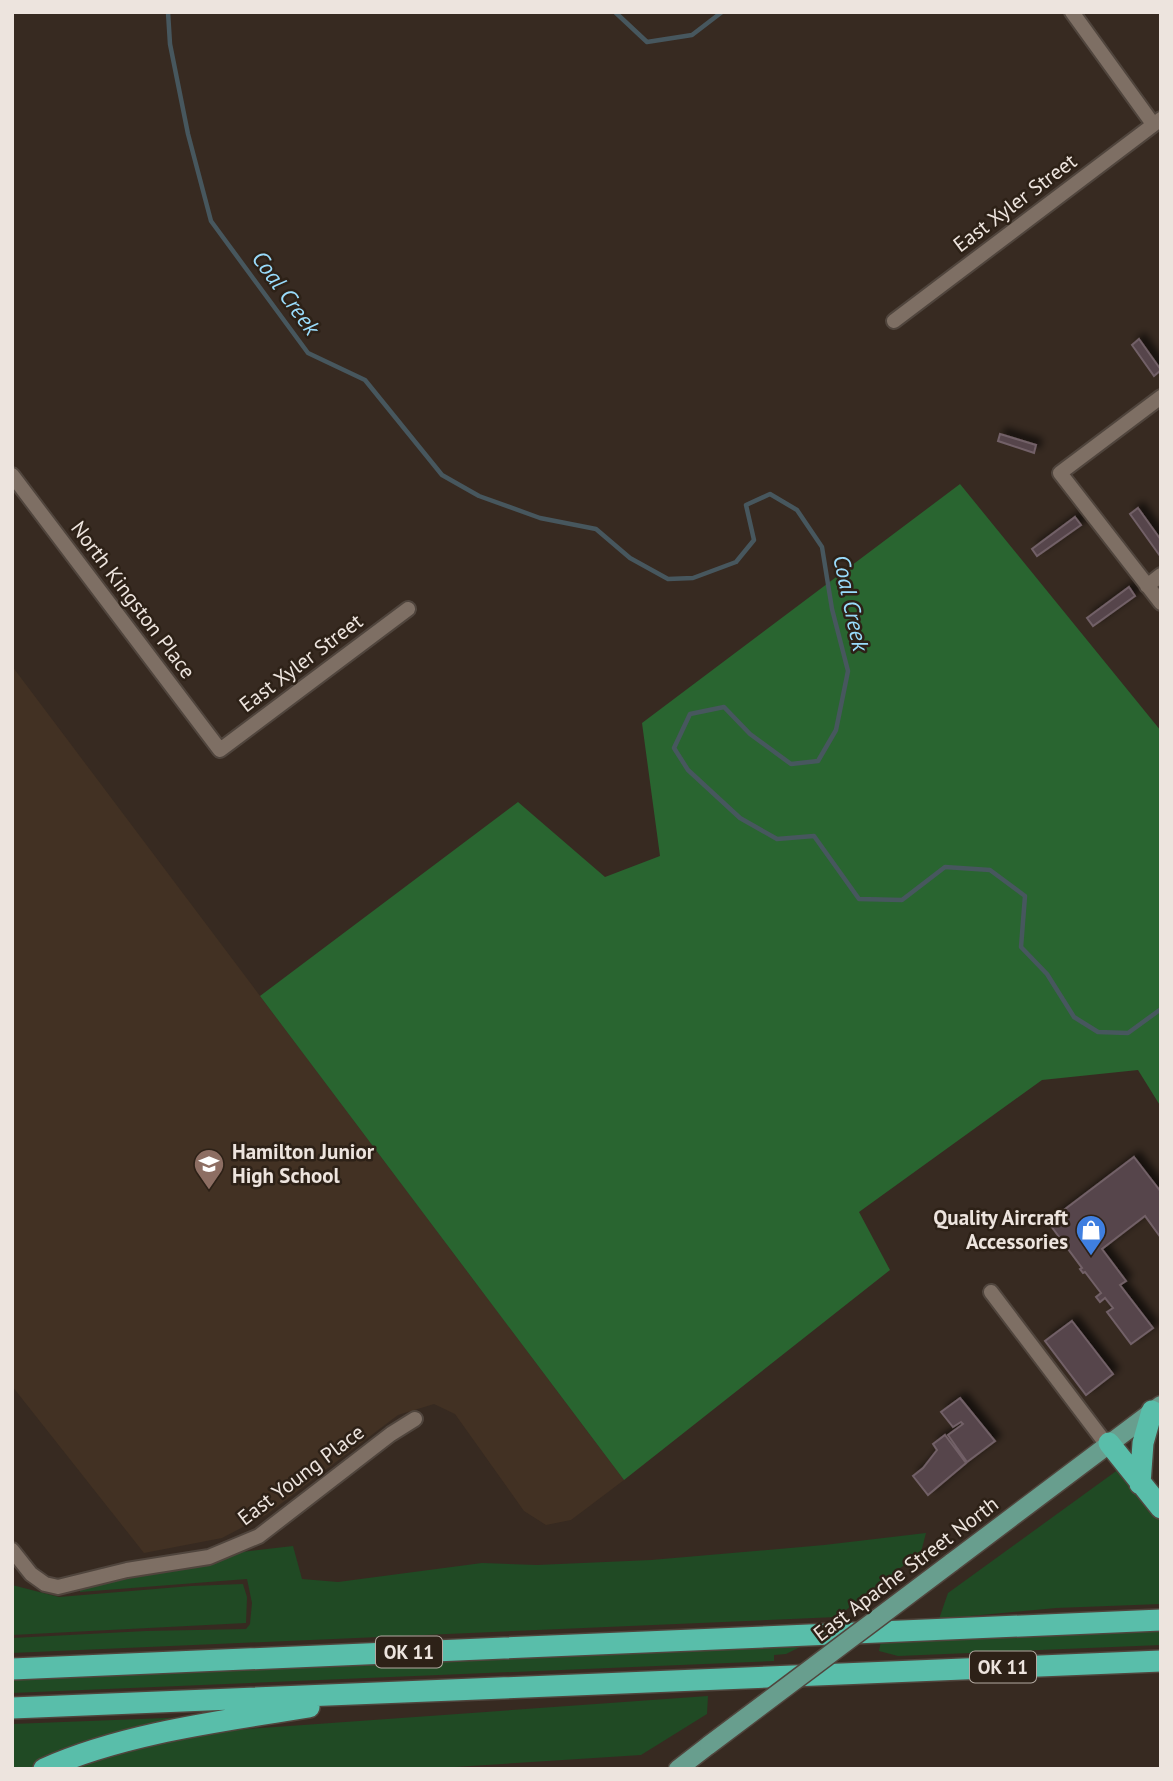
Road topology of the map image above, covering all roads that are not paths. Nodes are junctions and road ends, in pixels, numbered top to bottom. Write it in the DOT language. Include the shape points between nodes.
graph roads {
  1 [pos="1072,12"];
  2 [pos="1157,122"];
  3 [pos="894,321"];
  4 [pos="1161,397"];
  5 [pos="12,475"];
  6 [pos="1161,575"];
  7 [pos="1147,586"];
  8 [pos="1161,603"];
  9 [pos="408,609"];
  10 [pos="220,750"];
  11 [pos="991,1292"];
  12 [pos="1156,1408"];
  13 [pos="415,1419"];
  14 [pos="1108,1444"];
  15 [pos="1140,1483"];
  16 [pos="1161,1508"];
  17 [pos="12,1550"];
  18 [pos="1161,1620"];
  19 [pos="1161,1661"];
  20 [pos="12,1669"];
  21 [pos="401,1692"];
  22 [pos="12,1708"];
  23 [pos="44,1769"];
  24 [pos="678,1769"];
  1 -- 2 [label="street"];
  2 -- 3 [label="street, East Xyler Street"];
  4 -- 7 [label="street" via="1060,473"];
  5 -- 10 [label="street, North Kingston Place"];
  6 -- 7 [label="street"];
  7 -- 8 [label="street"];
  9 -- 10 [label="street, East Xyler Street"];
  11 -- 14 [label="street"];
  12 -- 14 [label="main road, East Apache Street North"];
  12 -- 15 [label="highway" via="1143,1443"];
  13 -- 17 [label="street, East Young Place" via="259,1536 209,1557 58,1587 31,1574"];
  14 -- 15 [label="highway"];
  14 -- 24 [label="main road, East Apache Street North, bridge"];
  15 -- 16 [label="highway"];
  18 -- 20 [label="highway, OK 11"];
  19 -- 21 [label="highway, OK 11"];
  21 -- 22 [label="highway, OK 11"];
  21 -- 23 [label="highway" via="192,1726"];
}
